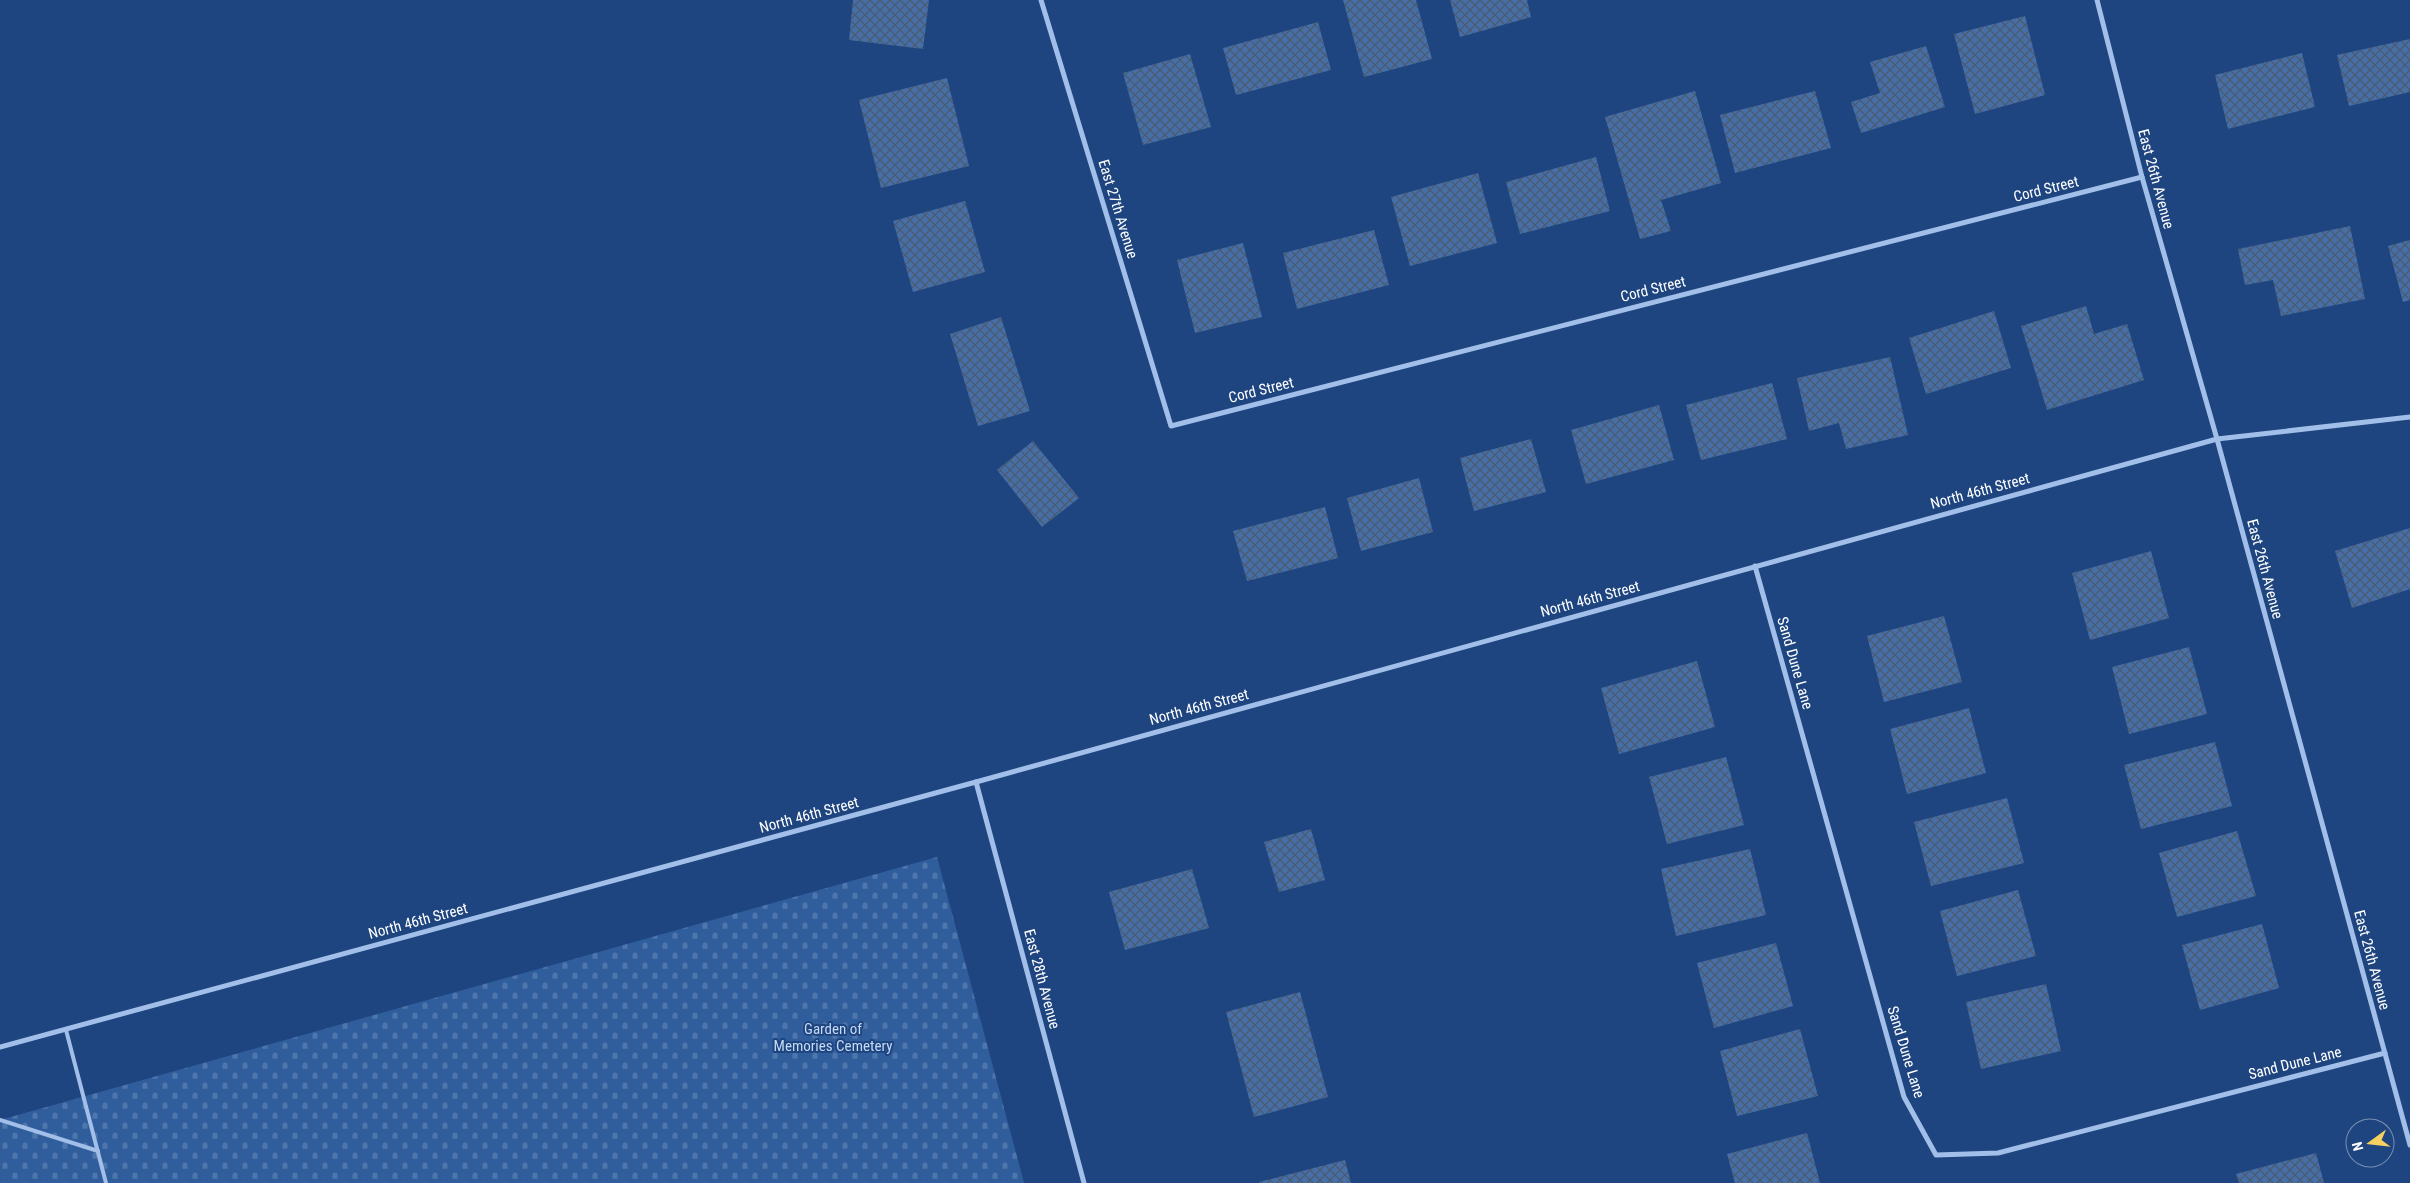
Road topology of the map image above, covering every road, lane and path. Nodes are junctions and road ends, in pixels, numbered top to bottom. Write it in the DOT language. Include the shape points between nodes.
graph roads {
  1 [pos="1040,0"];
  2 [pos="2097,0"];
  3 [pos="2142,177"];
  4 [pos="2410,417"];
  5 [pos="1171,426"];
  6 [pos="2216,439"];
  7 [pos="1755,566"];
  8 [pos="976,782"];
  9 [pos="66,1030"];
  10 [pos="0,1047"];
  11 [pos="2385,1053"];
  12 [pos="0,1120"];
  13 [pos="2410,1145"];
  14 [pos="98,1150"];
  15 [pos="106,1183"];
  16 [pos="1084,1183"];
  1 -- 5 [label="street, East 27th Avenue"];
  2 -- 3 [label="street, East 26th Avenue"];
  3 -- 5 [label="street, Cord Street"];
  3 -- 6 [label="street, East 26th Avenue"];
  4 -- 6 [label="street, North 46th Street"];
  6 -- 7 [label="street, North 46th Street"];
  6 -- 11 [label="street, East 26th Avenue"];
  7 -- 8 [label="street, North 46th Street"];
  7 -- 11 [label="street, Sand Dune Lane" via="1904,1097 1936,1155 1998,1153"];
  8 -- 9 [label="street, North 46th Street"];
  8 -- 16 [label="street, East 28th Avenue"];
  9 -- 10 [label="street, North 46th Street"];
  9 -- 14 [label="lane"];
  11 -- 13 [label="street, East 26th Avenue"];
  12 -- 14 [label="lane"];
  14 -- 15 [label="lane"];
}
